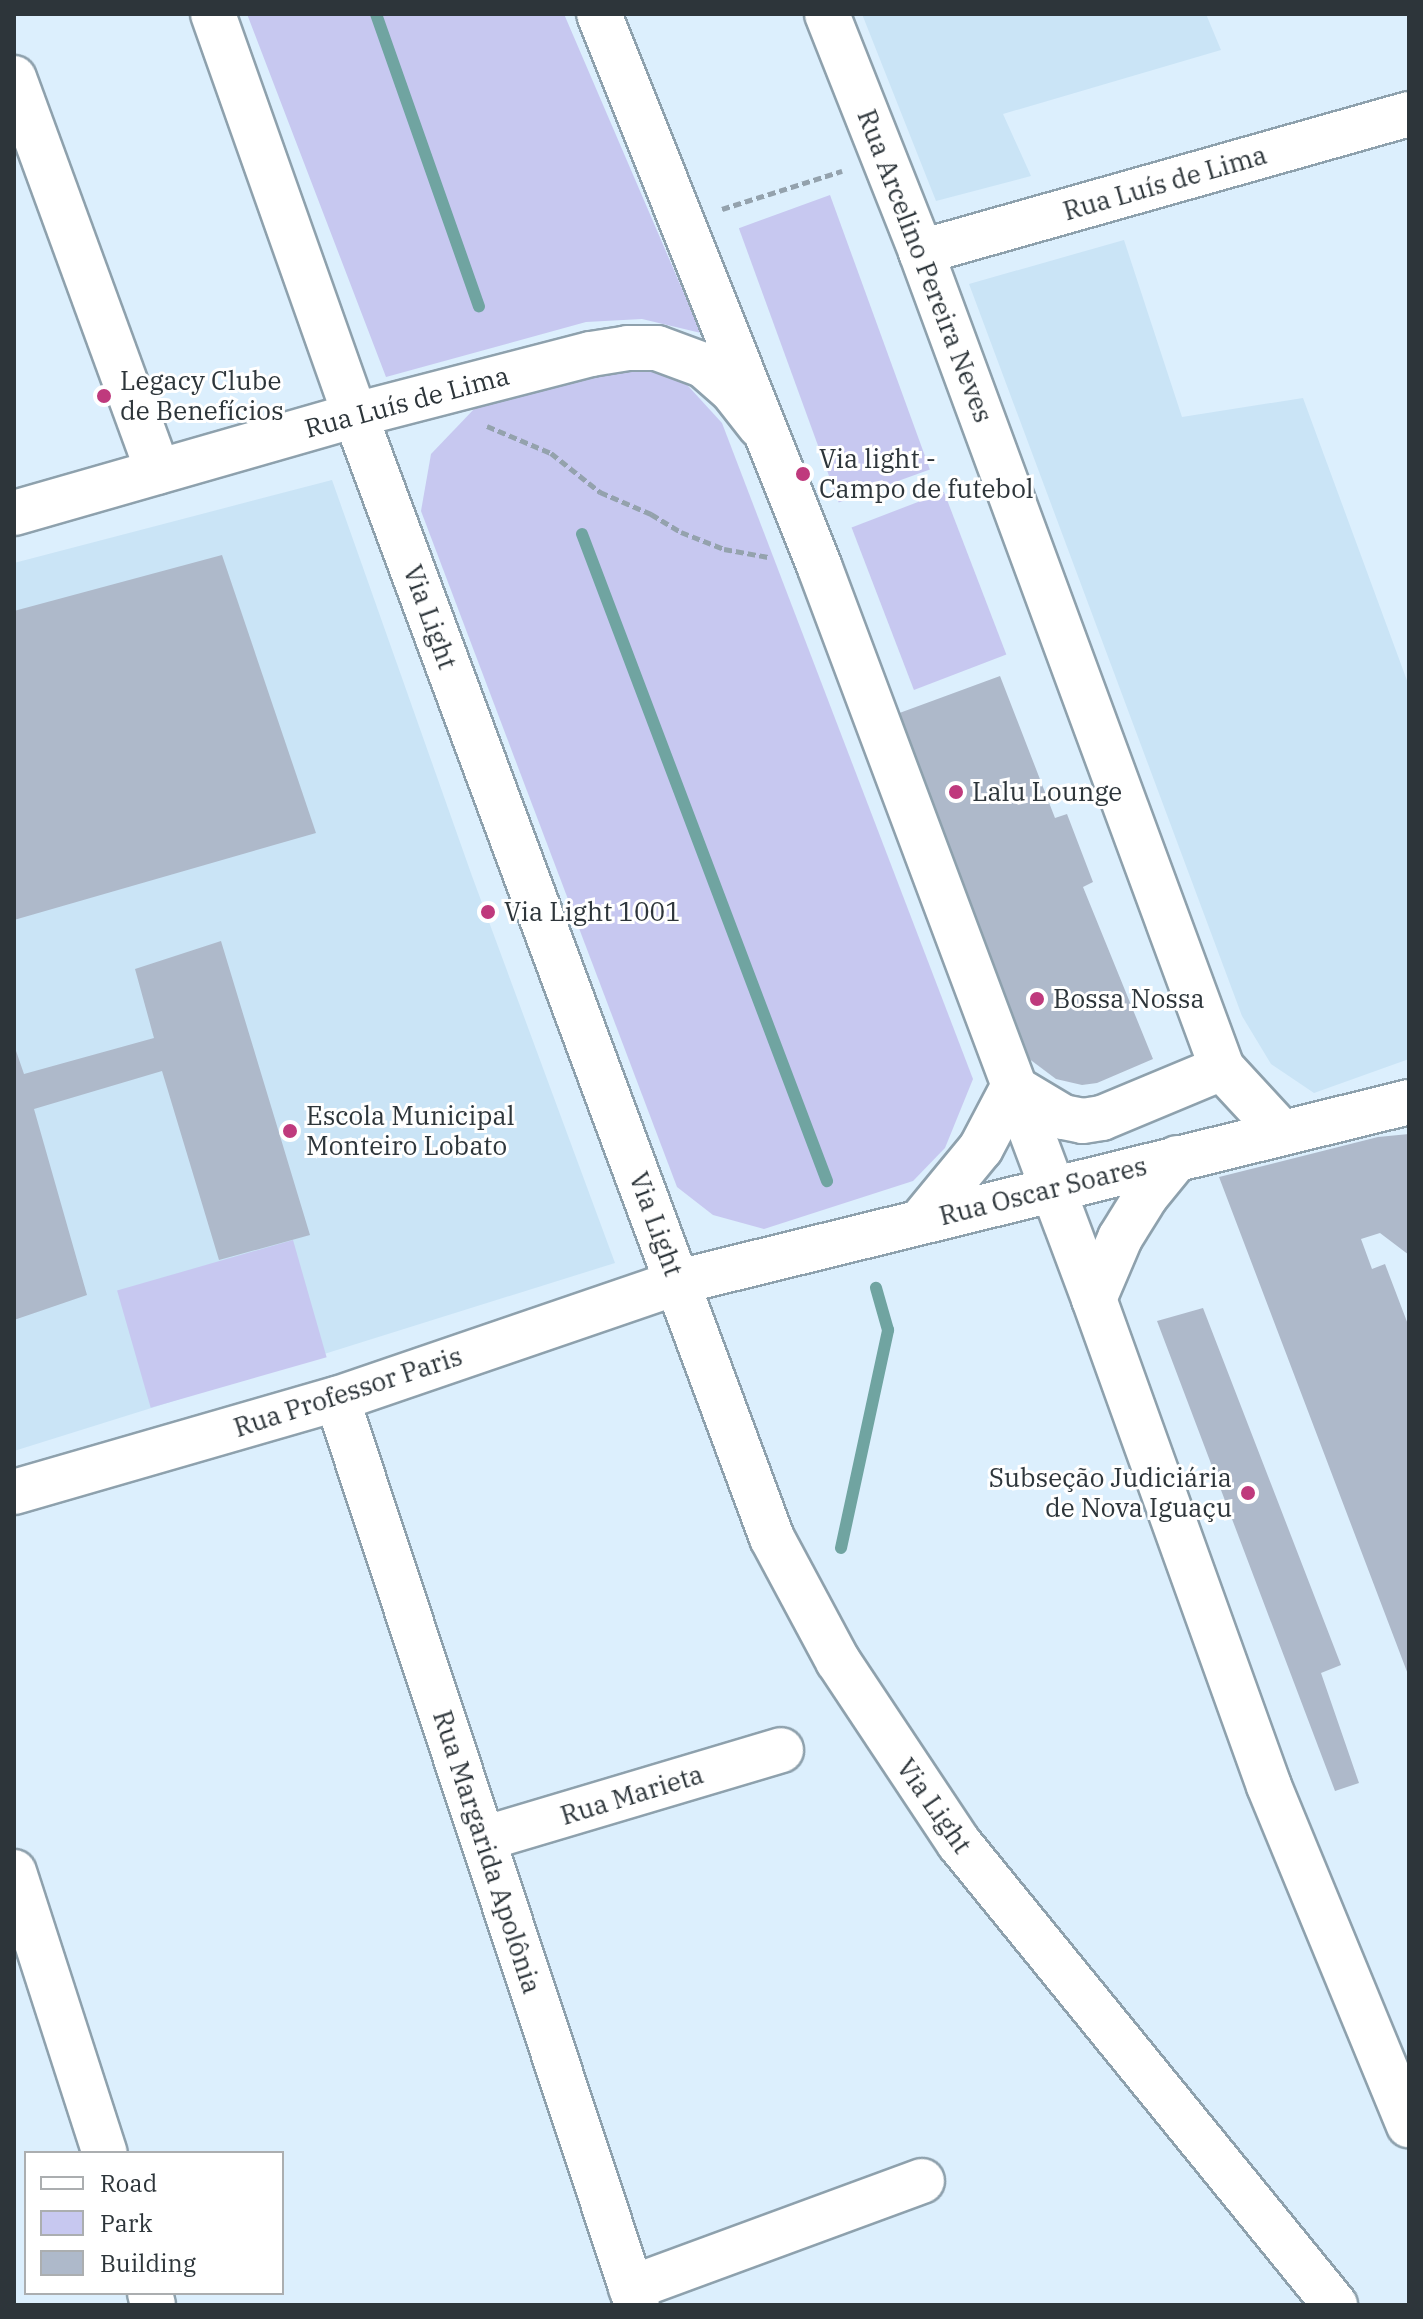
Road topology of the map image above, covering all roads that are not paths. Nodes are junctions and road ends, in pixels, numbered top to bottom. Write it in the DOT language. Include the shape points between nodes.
graph roads {
  1 [pos="213,14"];
  2 [pos="599,14"];
  3 [pos="827,14"];
  4 [pos="14,78"];
  5 [pos="1409,114"];
  6 [pos="921,252"];
  7 [pos="355,415"];
  8 [pos="771,441"];
  9 [pos="158,472"];
  10 [pos="14,513"];
  11 [pos="1222,1068"];
  12 [pos="1013,1087"];
  13 [pos="1409,1102"];
  14 [pos="1281,1132"];
  15 [pos="1177,1158"];
  16 [pos="1050,1188"];
  17 [pos="921,1221"];
  18 [pos="678,1282"];
  19 [pos="1094,1299"];
  20 [pos="337,1399"];
  21 [pos="14,1492"];
  22 [pos="781,1750"];
  23 [pos="483,1839"];
  24 [pos="14,1872"];
  25 [pos="1409,2125"];
  26 [pos="104,2151"];
  27 [pos="922,2181"];
  28 [pos="634,2296"];
  29 [pos="1335,2305"];
  1 -- 7 [label="main road, Via Light"];
  2 -- 8 [label="main road"];
  3 -- 6 [label="main road, Rua Arcelino Pereira Neves"];
  4 -- 9 [label="main road"];
  5 -- 6 [label="main road, Rua Luís de Lima"];
  6 -- 11 [label="main road, Rua Arcelino Pereira Neves"];
  7 -- 8 [label="main road, Rua Luís de Lima" via="591,354 657,348 694,360 718,377"];
  7 -- 9 [label="main road, Rua Luís de Lima"];
  7 -- 18 [label="main road, Via Light"];
  8 -- 12 [label="main road"];
  9 -- 10 [label="main road, Rua Luís de Lima"];
  11 -- 12 [label="main road" via="1083,1121 1063,1117"];
  11 -- 14 [label="main road, Rua Arcelino Pereira Neves"];
  12 -- 16 [label="main road"];
  12 -- 17 [label="main road" via="981,1148"];
  13 -- 14 [label="main road, Rua Oscar Soares"];
  14 -- 15 [label="main road, Rua Oscar Soares"];
  15 -- 16 [label="main road, Rua Oscar Soares"];
  15 -- 19 [label="main road" via="1126,1227"];
  16 -- 17 [label="main road, Rua Oscar Soares"];
  16 -- 19 [label="main road"];
  17 -- 18 [label="main road, Rua Oscar Soares"];
  18 -- 20 [label="main road, Rua Professor Paris"];
  18 -- 29 [label="main road, Via Light" via="772,1538 838,1661 891,1745 959,1843"];
  19 -- 25 [label="main road" via="1269,1786"];
  20 -- 21 [label="main road, Rua Professor Paris"];
  20 -- 23 [label="main road, Rua Margarida Apolônia"];
  22 -- 23 [label="main road, Rua Marieta"];
  23 -- 28 [label="main road, Rua Margarida Apolônia"];
  24 -- 26 [label="main road"];
  27 -- 28 [label="main road"];
}
